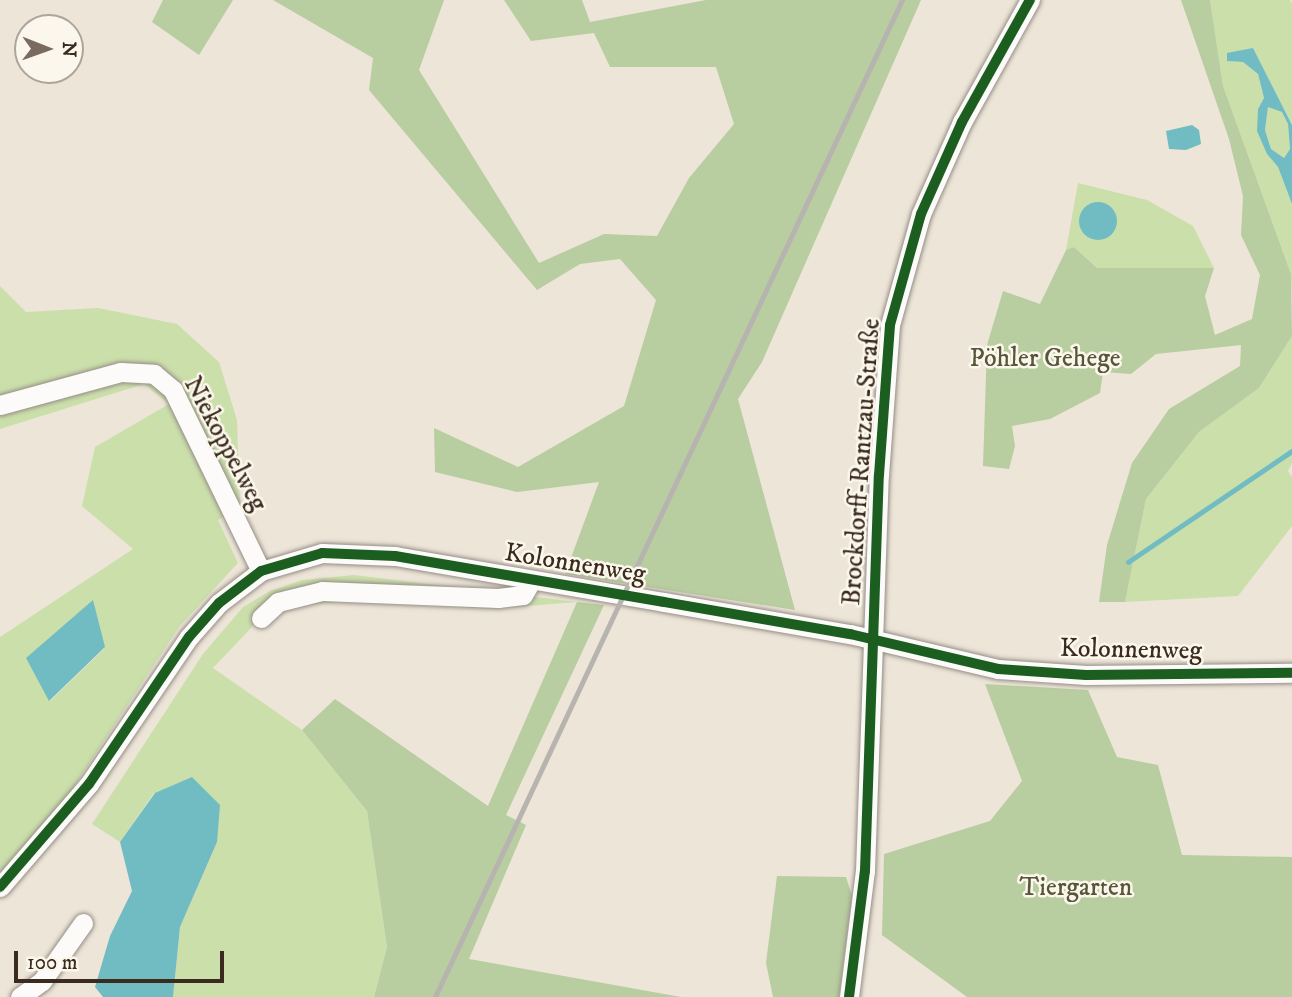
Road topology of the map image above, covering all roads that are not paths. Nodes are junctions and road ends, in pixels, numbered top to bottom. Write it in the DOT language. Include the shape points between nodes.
graph roads {
  1 [pos="1030,0"];
  2 [pos="0,405"];
  3 [pos="261,571"];
  4 [pos="531,580"];
  5 [pos="261,618"];
  6 [pos="874,641"];
  7 [pos="1292,673"];
  8 [pos="0,887"];
  9 [pos="83,923"];
  10 [pos="20,997"];
  11 [pos="849,997"];
  1 -- 6 [label="street, Brockdorff-Rantzau-Straße" via="962,122 921,214 903,268 890,325 883,397"];
  2 -- 3 [label="street, Niekoppelweg" via="121,372 154,374 173,390"];
  3 -- 4 [label="street, Kolonnenweg" via="309,556 356,553"];
  3 -- 8 [label="street, Kolonnenweg" via="219,603 189,637 89,785"];
  4 -- 5 [label="street, Kolonnenweg" via="523,595 498,598 360,590 310,593 278,602"];
  4 -- 6 [label="street, Kolonnenweg"];
  6 -- 7 [label="street, Kolonnenweg" via="998,669 1086,675"];
  6 -- 11 [label="street, Brockdorff-Rantzau-Straße" via="865,871"];
  9 -- 10 [label="street" via="42,981"];
}
